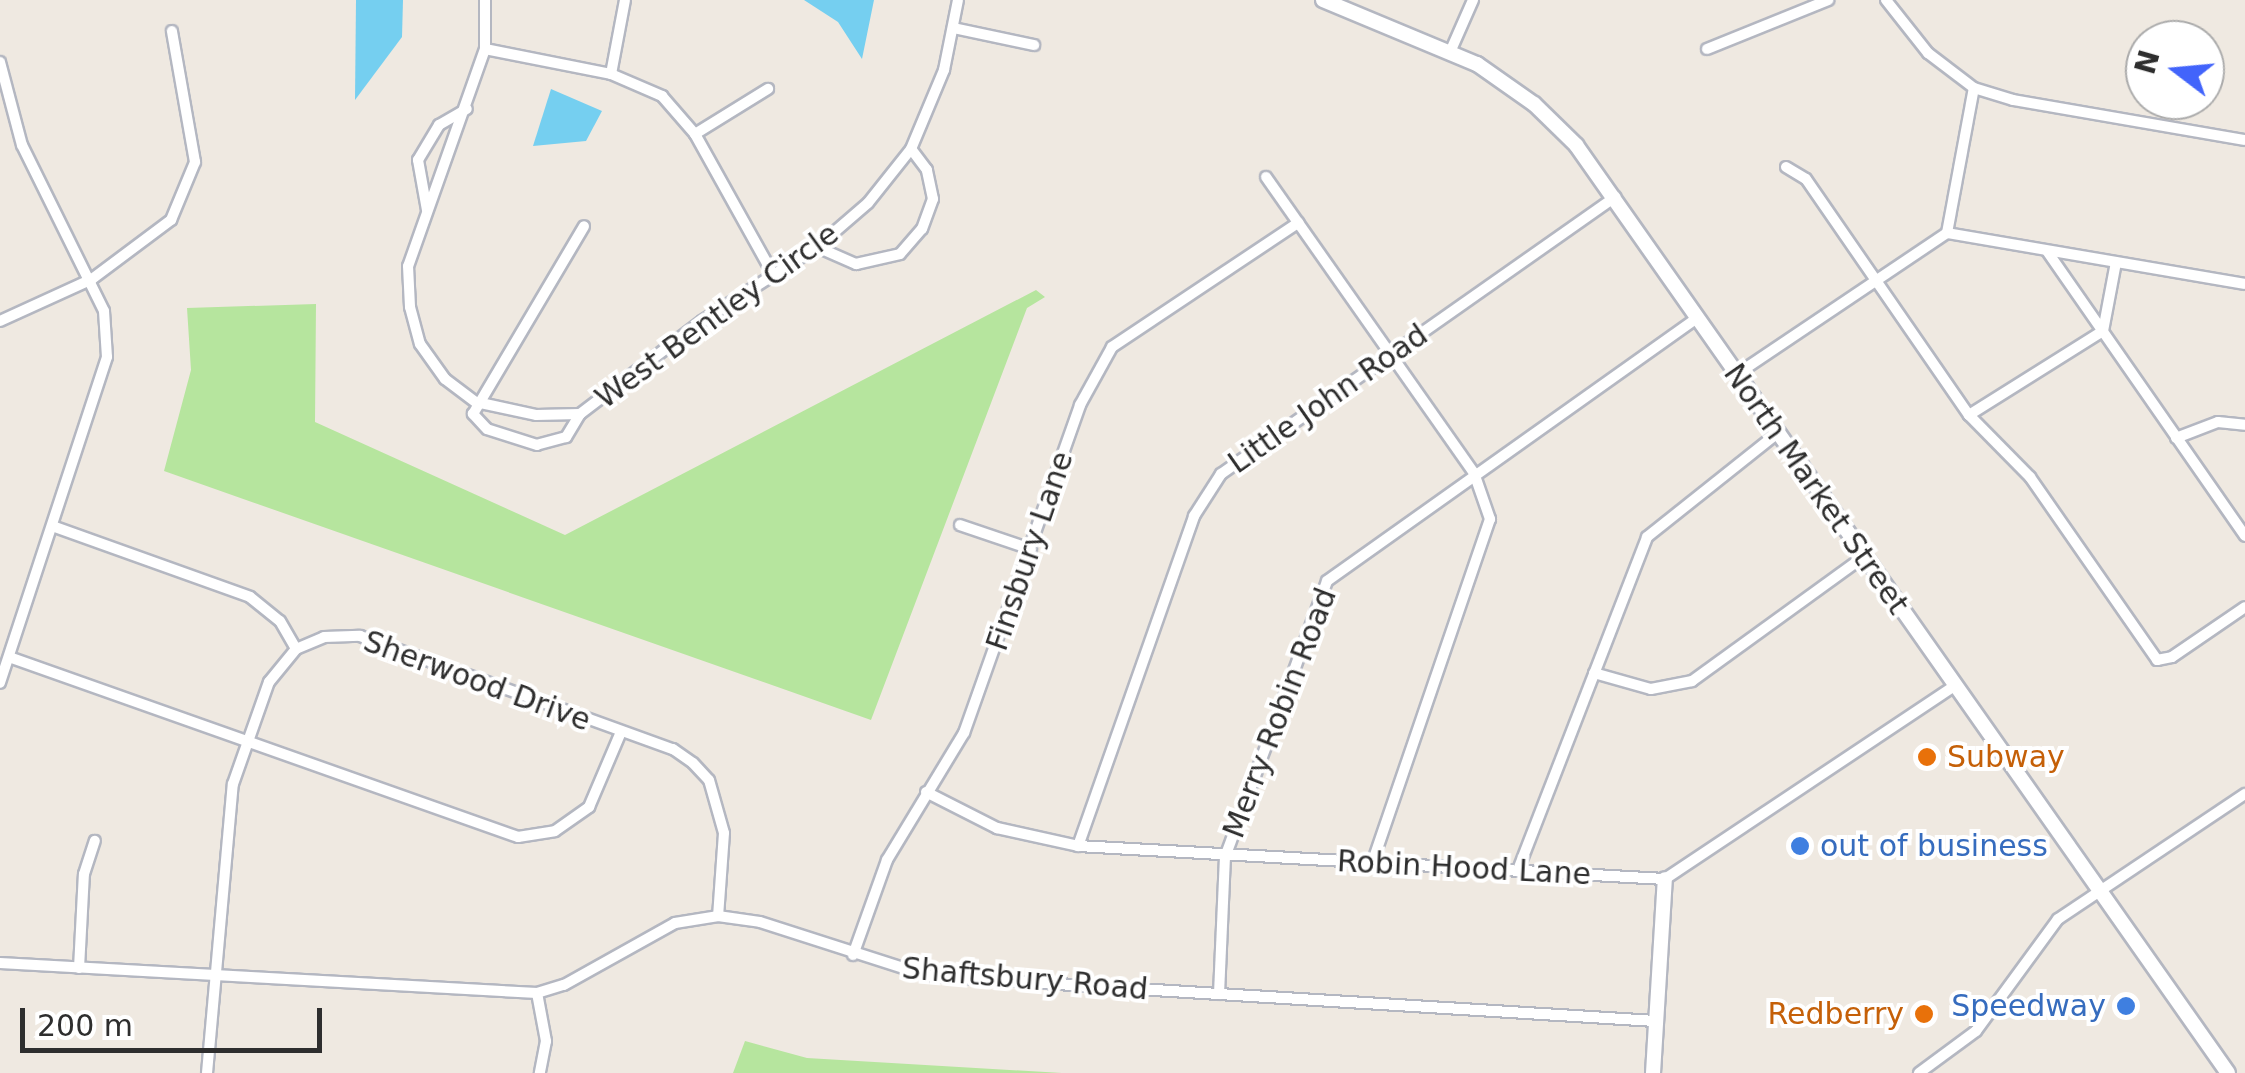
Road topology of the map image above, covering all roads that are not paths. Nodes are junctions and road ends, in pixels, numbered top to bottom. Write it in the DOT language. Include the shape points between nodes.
graph roads {
  1 [pos="485,0"];
  2 [pos="625,0"];
  3 [pos="958,0"];
  4 [pos="1323,0"];
  5 [pos="1473,0"];
  6 [pos="1828,0"];
  7 [pos="1886,0"];
  8 [pos="953,28"];
  9 [pos="172,31"];
  10 [pos="1034,45"];
  11 [pos="485,49"];
  12 [pos="1707,49"];
  13 [pos="1450,50"];
  14 [pos="0,62"];
  15 [pos="611,74"];
  16 [pos="1,75"];
  17 [pos="768,88"];
  18 [pos="1974,88"];
  19 [pos="467,109"];
  20 [pos="695,134"];
  21 [pos="2245,140"];
  22 [pos="911,148"];
  23 [pos="1786,167"];
  24 [pos="1266,177"];
  25 [pos="1615,197"];
  26 [pos="427,210"];
  27 [pos="1298,223"];
  28 [pos="584,226"];
  29 [pos="1948,233"];
  30 [pos="817,247"];
  31 [pos="2047,251"];
  32 [pos="2116,262"];
  33 [pos="774,276"];
  34 [pos="92,278"];
  35 [pos="1875,279"];
  36 [pos="2245,284"];
  37 [pos="1695,319"];
  38 [pos="0,321"];
  39 [pos="2103,331"];
  40 [pos="1393,353"];
  41 [pos="1737,374"];
  42 [pos="476,402"];
  43 [pos="580,414"];
  44 [pos="1969,415"];
  45 [pos="2245,425"];
  46 [pos="1780,432"];
  47 [pos="2176,438"];
  48 [pos="1474,473"];
  49 [pos="960,525"];
  50 [pos="55,527"];
  51 [pos="2245,536"];
  52 [pos="1030,549"];
  53 [pos="1866,555"];
  54 [pos="2245,607"];
  55 [pos="296,649"];
  56 [pos="10,657"];
  57 [pos="1594,673"];
  58 [pos="0,683"];
  59 [pos="1954,686"];
  60 [pos="621,732"];
  61 [pos="247,743"];
  62 [pos="926,792"];
  63 [pos="2245,794"];
  64 [pos="95,840"];
  65 [pos="1078,846"];
  66 [pos="1225,857"];
  67 [pos="1372,862"];
  68 [pos="1518,870"];
  69 [pos="1665,880"];
  70 [pos="2096,892"];
  71 [pos="718,916"];
  72 [pos="853,955"];
  73 [pos="0,963"];
  74 [pos="79,968"];
  75 [pos="212,976"];
  76 [pos="537,993"];
  77 [pos="1218,994"];
  78 [pos="1656,1020"];
  79 [pos="206,1073"];
  80 [pos="540,1073"];
  81 [pos="1653,1073"];
  82 [pos="1920,1073"];
  83 [pos="2228,1073"];
  1 -- 11 [label="street, West Bentley Circle"];
  2 -- 15 [label="street"];
  3 -- 8 [label="street, West Bentley Circle"];
  4 -- 13 [label="street, North Market Street"];
  5 -- 13 [label="street"];
  6 -- 12 [label="street"];
  7 -- 18 [label="street" via="1928,53"];
  8 -- 10 [label="street"];
  8 -- 22 [label="street, West Bentley Circle" via="944,70"];
  9 -- 34 [label="street" via="194,162 186,194 172,220"];
  11 -- 15 [label="street"];
  11 -- 19 [label="street, West Bentley Circle"];
  13 -- 25 [label="street, North Market Street" via="1534,104"];
  14 -- 16 [label="street"];
  15 -- 20 [label="street" via="662,96"];
  16 -- 34 [label="street" via="22,145"];
  17 -- 20 [label="street"];
  18 -- 21 [label="street"];
  18 -- 29 [label="street"];
  19 -- 26 [label="street, West Bentley Circle"];
  19 -- 26 [label="street" via="438,125 418,160"];
  20 -- 33 [label="street"];
  22 -- 30 [label="street, West Bentley Circle" via="868,203"];
  22 -- 30 [label="street" via="927,170 933,199 922,228 900,254 856,264"];
  23 -- 35 [label="street" via="1806,179"];
  24 -- 27 [label="street"];
  25 -- 37 [label="street, North Market Street"];
  25 -- 40 [label="street, Little John Road"];
  26 -- 42 [label="street, West Bentley Circle" via="408,266 410,308 420,344 445,379"];
  27 -- 40 [label="street"];
  27 -- 52 [label="street, Finsbury Lane" via="1112,347 1080,405"];
  28 -- 42 [label="street"];
  29 -- 31 [label="street"];
  29 -- 35 [label="street"];
  30 -- 33 [label="street, West Bentley Circle"];
  31 -- 32 [label="street"];
  31 -- 39 [label="street"];
  32 -- 36 [label="street"];
  32 -- 39 [label="street"];
  33 -- 43 [label="street, West Bentley Circle" via="702,320"];
  34 -- 38 [label="street"];
  34 -- 50 [label="street" via="104,312 107,357"];
  35 -- 41 [label="street"];
  35 -- 44 [label="street"];
  37 -- 41 [label="street, North Market Street"];
  37 -- 48 [label="street, Merry Robin Road"];
  39 -- 44 [label="street"];
  39 -- 47 [label="street"];
  40 -- 48 [label="street"];
  40 -- 65 [label="street, Little John Road" via="1220,474 1194,516"];
  41 -- 46 [label="street, North Market Street"];
  42 -- 43 [label="street, West Bentley Circle" via="536,415"];
  42 -- 43 [label="street" via="473,414 487,429 537,444 566,437"];
  44 -- 54 [label="street" via="2030,478 2157,660 2172,657"];
  45 -- 47 [label="street" via="2218,422"];
  46 -- 53 [label="street, North Market Street"];
  46 -- 57 [label="street" via="1646,537"];
  47 -- 51 [label="street"];
  48 -- 66 [label="street, Merry Robin Road" via="1327,581"];
  48 -- 67 [label="street" via="1490,519 1484,551"];
  49 -- 52 [label="street"];
  50 -- 55 [label="street" via="250,597 280,621"];
  50 -- 56 [label="street"];
  52 -- 62 [label="street, Finsbury Lane" via="964,733"];
  53 -- 57 [label="street" via="1692,681 1651,689"];
  53 -- 59 [label="street, North Market Street"];
  55 -- 60 [label="street, Sherwood Drive" via="337,635 360,636"];
  55 -- 61 [label="street" via="268,682"];
  56 -- 58 [label="street"];
  56 -- 61 [label="street"];
  57 -- 68 [label="street"];
  59 -- 69 [label="street"];
  59 -- 70 [label="street, North Market Street"];
  60 -- 61 [label="street" via="589,807 555,831 518,837"];
  60 -- 71 [label="street, Sherwood Drive" via="672,749 709,780 724,833"];
  61 -- 75 [label="street" via="226,810"];
  62 -- 65 [label="street, Robin Hood Lane" via="997,828"];
  62 -- 72 [label="street, Finsbury Lane" via="888,860"];
  63 -- 70 [label="street"];
  64 -- 74 [label="street" via="84,874"];
  65 -- 66 [label="street, Robin Hood Lane"];
  66 -- 67 [label="street, Robin Hood Lane"];
  66 -- 77 [label="street, Merry Robin Road"];
  67 -- 68 [label="street, Robin Hood Lane"];
  68 -- 69 [label="street, Robin Hood Lane"];
  69 -- 78 [label="street"];
  70 -- 82 [label="street" via="2058,919 1976,1031"];
  70 -- 83 [label="street, North Market Street"];
  71 -- 72 [label="street, Shaftsbury Road" via="760,922"];
  71 -- 76 [label="street, Shaftsbury Road" via="675,924 564,986"];
  72 -- 77 [label="street, Shaftsbury Road" via="928,976"];
  73 -- 74 [label="street, Shaftsbury Road"];
  74 -- 75 [label="street, Shaftsbury Road"];
  75 -- 76 [label="street, Shaftsbury Road"];
  75 -- 79 [label="street"];
  76 -- 80 [label="street" via="546,1041"];
  77 -- 78 [label="street, Shaftsbury Road"];
  78 -- 81 [label="street"];
}
